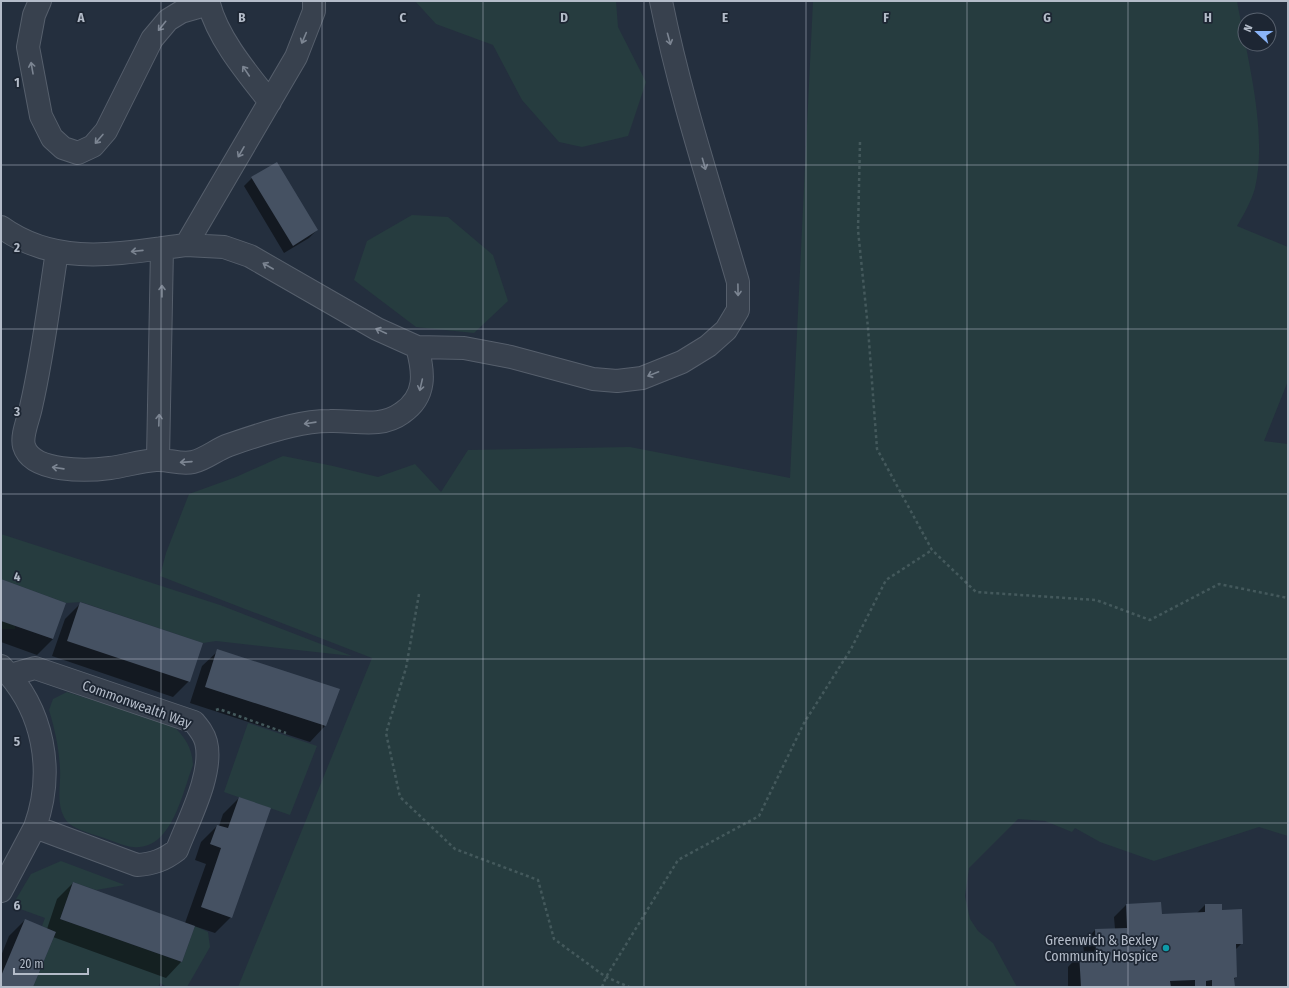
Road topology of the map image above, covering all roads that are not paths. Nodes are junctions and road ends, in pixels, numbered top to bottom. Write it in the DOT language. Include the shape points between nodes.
graph roads {
  1 [pos="40,1"];
  2 [pos="314,1"];
  3 [pos="661,1"];
  4 [pos="209,3"];
  5 [pos="270,102"];
  6 [pos="1,227"];
  7 [pos="186,245"];
  8 [pos="162,248"];
  9 [pos="57,251"];
  10 [pos="417,347"];
  11 [pos="158,460"];
  12 [pos="5,671"];
  13 [pos="35,827"];
  14 [pos="1,891"];
  4 -- 1 [label="street, one-way" via="181,12 168,20 152,39 106,131 93,146 78,153 63,148 52,138 41,116 28,46 34,15"];
  2 -- 5 [label="street, one-way" via="314,11 296,57"];
  3 -- 10 [label="street, one-way" via="666,29 738,282 738,310 726,330 708,346 682,362 642,378 617,381 592,379 511,357 464,348"];
  5 -- 4 [label="street, one-way" via="213,21"];
  5 -- 7 [label="street, one-way"];
  6 -- 9 [label="street" via="18,239 40,248"];
  7 -- 8 [label="street"];
  10 -- 7 [label="street, one-way" via="378,329 250,256 224,247"];
  8 -- 9 [label="street, one-way" via="86,256"];
  11 -- 8 [label="street, one-way"];
  11 -- 9 [label="street, one-way" via="108,468 62,469 45,466 31,457 24,446 41,366"];
  10 -- 11 [label="street, one-way" via="423,384 415,401 402,413 386,421 331,421 291,426 229,445 194,462"];
  12 -- 13 [label="street, Commonwealth Way" via="39,725 44,750 45,788 42,809"];
  12 -- 13 [label="street, Commonwealth Way" via="35,668 194,722 207,743 207,772 177,850 168,858 153,864 137,865"];
  13 -- 14 [label="street, Commonwealth Way"];
}
